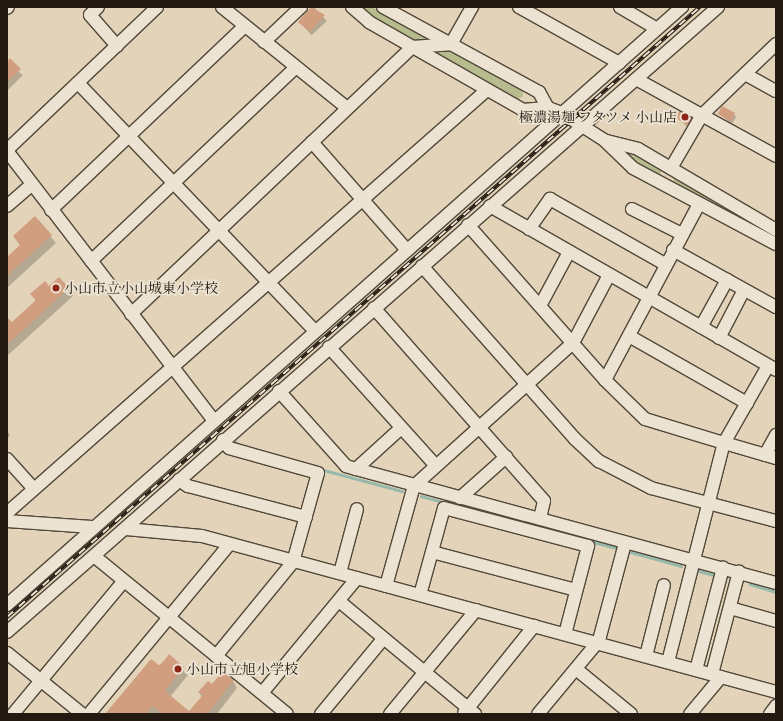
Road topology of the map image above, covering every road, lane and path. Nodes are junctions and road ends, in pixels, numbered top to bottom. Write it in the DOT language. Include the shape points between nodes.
graph roads {
  1 [pos="98,7"];
  2 [pos="157,7"];
  3 [pos="222,7"];
  4 [pos="301,7"];
  5 [pos="352,7"];
  6 [pos="383,7"];
  7 [pos="472,7"];
  8 [pos="519,7"];
  9 [pos="620,7"];
  10 [pos="682,7"];
  11 [pos="718,7"];
  12 [pos="670,12"];
  13 [pos="245,26"];
  14 [pos="657,29"];
  15 [pos="264,42"];
  16 [pos="451,44"];
  17 [pos="776,44"];
  18 [pos="117,46"];
  19 [pos="412,47"];
  20 [pos="618,63"];
  21 [pos="296,67"];
  22 [pos="745,74"];
  23 [pos="636,79"];
  24 [pos="78,83"];
  25 [pos="487,90"];
  26 [pos="776,91"];
  27 [pos="347,108"];
  28 [pos="548,108"];
  29 [pos="562,114"];
  30 [pos="702,115"];
  31 [pos="583,126"];
  32 [pos="129,136"];
  33 [pos="604,140"];
  34 [pos="312,142"];
  35 [pos="7,151"];
  36 [pos="776,156"];
  37 [pos="671,168"];
  38 [pos="173,182"];
  39 [pos="32,184"];
  40 [pos="362,199"];
  41 [pos="699,204"];
  42 [pos="7,206"];
  43 [pos="490,206"];
  44 [pos="632,209"];
  45 [pos="51,210"];
  46 [pos="468,225"];
  47 [pos="530,229"];
  48 [pos="220,230"];
  49 [pos="776,230"];
  50 [pos="682,234"];
  51 [pos="776,244"];
  52 [pos="408,250"];
  53 [pos="673,250"];
  54 [pos="570,252"];
  55 [pos="91,261"];
  56 [pos="666,264"];
  57 [pos="422,266"];
  58 [pos="609,275"];
  59 [pos="726,280"];
  60 [pos="269,281"];
  61 [pos="744,290"];
  62 [pos="647,297"];
  63 [pos="540,306"];
  64 [pos="374,308"];
  65 [pos="776,308"];
  66 [pos="131,314"];
  67 [pos="701,327"];
  68 [pos="315,331"];
  69 [pos="629,336"];
  70 [pos="719,338"];
  71 [pos="573,343"];
  72 [pos="329,347"];
  73 [pos="172,367"];
  74 [pos="772,368"];
  75 [pos="605,380"];
  76 [pos="527,384"];
  77 [pos="279,391"];
  78 [pos="747,403"];
  79 [pos="214,421"];
  80 [pos="479,427"];
  81 [pos="401,428"];
  82 [pos="776,435"];
  83 [pos="223,440"];
  84 [pos="724,443"];
  85 [pos="771,456"];
  86 [pos="506,458"];
  87 [pos="7,459"];
  88 [pos="436,466"];
  89 [pos="356,469"];
  90 [pos="179,480"];
  91 [pos="414,486"];
  92 [pos="34,489"];
  93 [pos="460,498"];
  94 [pos="709,503"];
  95 [pos="357,509"];
  96 [pos="7,513"];
  97 [pos="306,517"];
  98 [pos="540,519"];
  99 [pos="7,521"];
  100 [pos="776,521"];
  101 [pos="92,527"];
  102 [pos="126,528"];
  103 [pos="626,543"];
  104 [pos="229,544"];
  105 [pos="432,552"];
  106 [pos="94,556"];
  107 [pos="694,560"];
  108 [pos="293,562"];
  109 [pos="723,568"];
  110 [pos="739,572"];
  111 [pos="340,573"];
  112 [pos="357,578"];
  113 [pos="124,581"];
  114 [pos="776,583"];
  115 [pos="664,584"];
  116 [pos="386,586"];
  117 [pos="576,590"];
  118 [pos="420,595"];
  119 [pos="339,601"];
  120 [pos="7,604"];
  121 [pos="730,608"];
  122 [pos="476,610"];
  123 [pos="169,617"];
  124 [pos="776,621"];
  125 [pos="534,626"];
  126 [pos="7,632"];
  127 [pos="565,634"];
  128 [pos="384,639"];
  129 [pos="597,644"];
  130 [pos="7,653"];
  131 [pos="216,656"];
  132 [pos="646,656"];
  133 [pos="668,662"];
  134 [pos="576,669"];
  135 [pos="696,670"];
  136 [pos="424,672"];
  137 [pos="717,675"];
  138 [pos="40,680"];
  139 [pos="776,692"];
  140 [pos="262,693"];
  141 [pos="776,706"];
  142 [pos="469,712"];
  143 [pos="623,712"];
  144 [pos="13,714"];
  145 [pos="82,714"];
  146 [pos="89,714"];
  147 [pos="287,714"];
  148 [pos="321,714"];
  149 [pos="390,714"];
  150 [pos="538,714"];
  151 [pos="690,714"];
  152 [pos="770,714"];
  1 -- 18 [label="street" via="90,15"];
  2 -- 18 [label="street"];
  3 -- 13 [label="street"];
  4 -- 15 [label="street"];
  5 -- 19 [label="street" via="369,22"];
  6 -- 16 [label="street"];
  7 -- 16 [label="street"];
  8 -- 20 [label="street"];
  9 -- 14 [label="street"];
  10 -- 12 [label="street"];
  11 -- 23 [label="street"];
  12 -- 14 [label="street"];
  13 -- 15 [label="street"];
  13 -- 32 [label="street"];
  14 -- 20 [label="street"];
  15 -- 21 [label="street"];
  16 -- 19 [label="street"];
  16 -- 28 [label="street" via="539,92"];
  17 -- 22 [label="street"];
  18 -- 24 [label="street"];
  19 -- 25 [label="street"];
  19 -- 27 [label="street"];
  20 -- 29 [label="street"];
  21 -- 27 [label="street"];
  21 -- 38 [label="street"];
  22 -- 26 [label="street"];
  22 -- 30 [label="street"];
  23 -- 30 [label="street"];
  23 -- 31 [label="street"];
  24 -- 32 [label="street"];
  24 -- 35 [label="street"];
  25 -- 28 [label="street" via="523,110"];
  25 -- 40 [label="street"];
  27 -- 34 [label="street"];
  28 -- 29 [label="street"];
  29 -- 31 [label="street"];
  29 -- 52 [label="street"];
  30 -- 36 [label="street"];
  30 -- 37 [label="street"];
  31 -- 33 [label="street"];
  31 -- 43 [label="street"];
  32 -- 38 [label="street"];
  32 -- 45 [label="street"];
  33 -- 37 [label="street" via="638,150"];
  33 -- 41 [label="street" via="633,168"];
  34 -- 40 [label="street"];
  34 -- 48 [label="street"];
  35 -- 39 [label="street"];
  37 -- 49 [label="street"];
  38 -- 48 [label="street"];
  38 -- 55 [label="street"];
  39 -- 42 [label="street"];
  39 -- 45 [label="street"];
  40 -- 52 [label="street"];
  40 -- 60 [label="street"];
  41 -- 50 [label="street"];
  41 -- 51 [label="street"];
  43 -- 46 [label="street"];
  43 -- 47 [label="street"];
  44 -- 50 [label="street"];
  45 -- 55 [label="street"];
  46 -- 57 [label="street"];
  46 -- 63 [label="street"];
  47 -- 54 [label="street"];
  47 -- 56 [label="street" via="550,199"];
  48 -- 60 [label="street"];
  48 -- 66 [label="street"];
  50 -- 53 [label="street"];
  52 -- 68 [label="street"];
  53 -- 56 [label="street"];
  53 -- 59 [label="street"];
  54 -- 58 [label="street"];
  54 -- 63 [label="street"];
  55 -- 66 [label="street"];
  56 -- 62 [label="street"];
  57 -- 64 [label="street"];
  57 -- 76 [label="street"];
  58 -- 62 [label="street"];
  58 -- 71 [label="street"];
  59 -- 61 [label="street"];
  59 -- 67 [label="street"];
  60 -- 68 [label="street"];
  60 -- 73 [label="street"];
  61 -- 65 [label="street"];
  61 -- 70 [label="street"];
  62 -- 67 [label="street"];
  62 -- 69 [label="street"];
  63 -- 71 [label="street"];
  64 -- 72 [label="street"];
  64 -- 80 [label="street"];
  66 -- 73 [label="street"];
  67 -- 70 [label="street"];
  68 -- 79 [label="street"];
  69 -- 75 [label="street"];
  69 -- 78 [label="street"];
  70 -- 74 [label="street"];
  71 -- 75 [label="street"];
  71 -- 76 [label="street"];
  72 -- 77 [label="street"];
  72 -- 81 [label="street"];
  73 -- 79 [label="street"];
  73 -- 92 [label="street"];
  74 -- 78 [label="street"];
  75 -- 84 [label="street" via="645,419"];
  76 -- 80 [label="street"];
  76 -- 94 [label="street" via="600,461 633,481"];
  77 -- 83 [label="street"];
  77 -- 89 [label="street" via="346,466"];
  78 -- 84 [label="street"];
  79 -- 101 [label="street"];
  80 -- 86 [label="street"];
  80 -- 88 [label="street"];
  81 -- 88 [label="street"];
  81 -- 89 [label="street"];
  82 -- 85 [label="street"];
  83 -- 90 [label="street"];
  83 -- 97 [label="street" via="229,448 318,473"];
  84 -- 85 [label="street"];
  84 -- 94 [label="street"];
  86 -- 93 [label="street"];
  86 -- 98 [label="street" via="544,501"];
  87 -- 92 [label="street"];
  88 -- 91 [label="street"];
  89 -- 91 [label="street"];
  90 -- 97 [label="street" via="188,486"];
  90 -- 102 [label="street"];
  91 -- 93 [label="street"];
  91 -- 116 [label="street"];
  92 -- 96 [label="street"];
  93 -- 98 [label="street"];
  94 -- 100 [label="street"];
  94 -- 107 [label="street"];
  95 -- 111 [label="street"];
  97 -- 108 [label="street"];
  98 -- 103 [label="street"];
  99 -- 101 [label="street"];
  101 -- 120 [label="street"];
  102 -- 104 [label="street" via="202,536"];
  102 -- 106 [label="street"];
  103 -- 107 [label="street"];
  103 -- 129 [label="street"];
  104 -- 108 [label="street"];
  104 -- 123 [label="street"];
  105 -- 117 [label="street"];
  105 -- 117 [label="street" via="444,508 588,546"];
  105 -- 118 [label="street"];
  106 -- 113 [label="street"];
  106 -- 126 [label="street"];
  107 -- 109 [label="street"];
  107 -- 133 [label="street"];
  108 -- 111 [label="street"];
  108 -- 131 [label="street"];
  109 -- 110 [label="street"];
  109 -- 135 [label="street"];
  110 -- 114 [label="street"];
  110 -- 121 [label="street"];
  111 -- 112 [label="street"];
  112 -- 116 [label="street"];
  112 -- 119 [label="street"];
  113 -- 123 [label="street"];
  113 -- 138 [label="street"];
  115 -- 132 [label="street"];
  116 -- 118 [label="street"];
  117 -- 127 [label="street"];
  118 -- 122 [label="street"];
  119 -- 128 [label="street"];
  119 -- 140 [label="street"];
  121 -- 124 [label="street"];
  121 -- 137 [label="street"];
  122 -- 125 [label="street"];
  122 -- 136 [label="street"];
  123 -- 131 [label="street"];
  123 -- 146 [label="street"];
  125 -- 127 [label="street"];
  125 -- 142 [label="street"];
  127 -- 129 [label="street"];
  128 -- 136 [label="street"];
  128 -- 148 [label="street"];
  129 -- 132 [label="street"];
  129 -- 134 [label="street"];
  130 -- 138 [label="street"];
  131 -- 140 [label="street"];
  132 -- 133 [label="street"];
  133 -- 135 [label="street"];
  134 -- 143 [label="street"];
  134 -- 150 [label="street"];
  135 -- 137 [label="street"];
  136 -- 142 [label="street"];
  136 -- 149 [label="street"];
  137 -- 139 [label="street"];
  137 -- 151 [label="street"];
  138 -- 144 [label="street"];
  138 -- 145 [label="street"];
  140 -- 147 [label="street"];
  141 -- 152 [label="street"];
}
